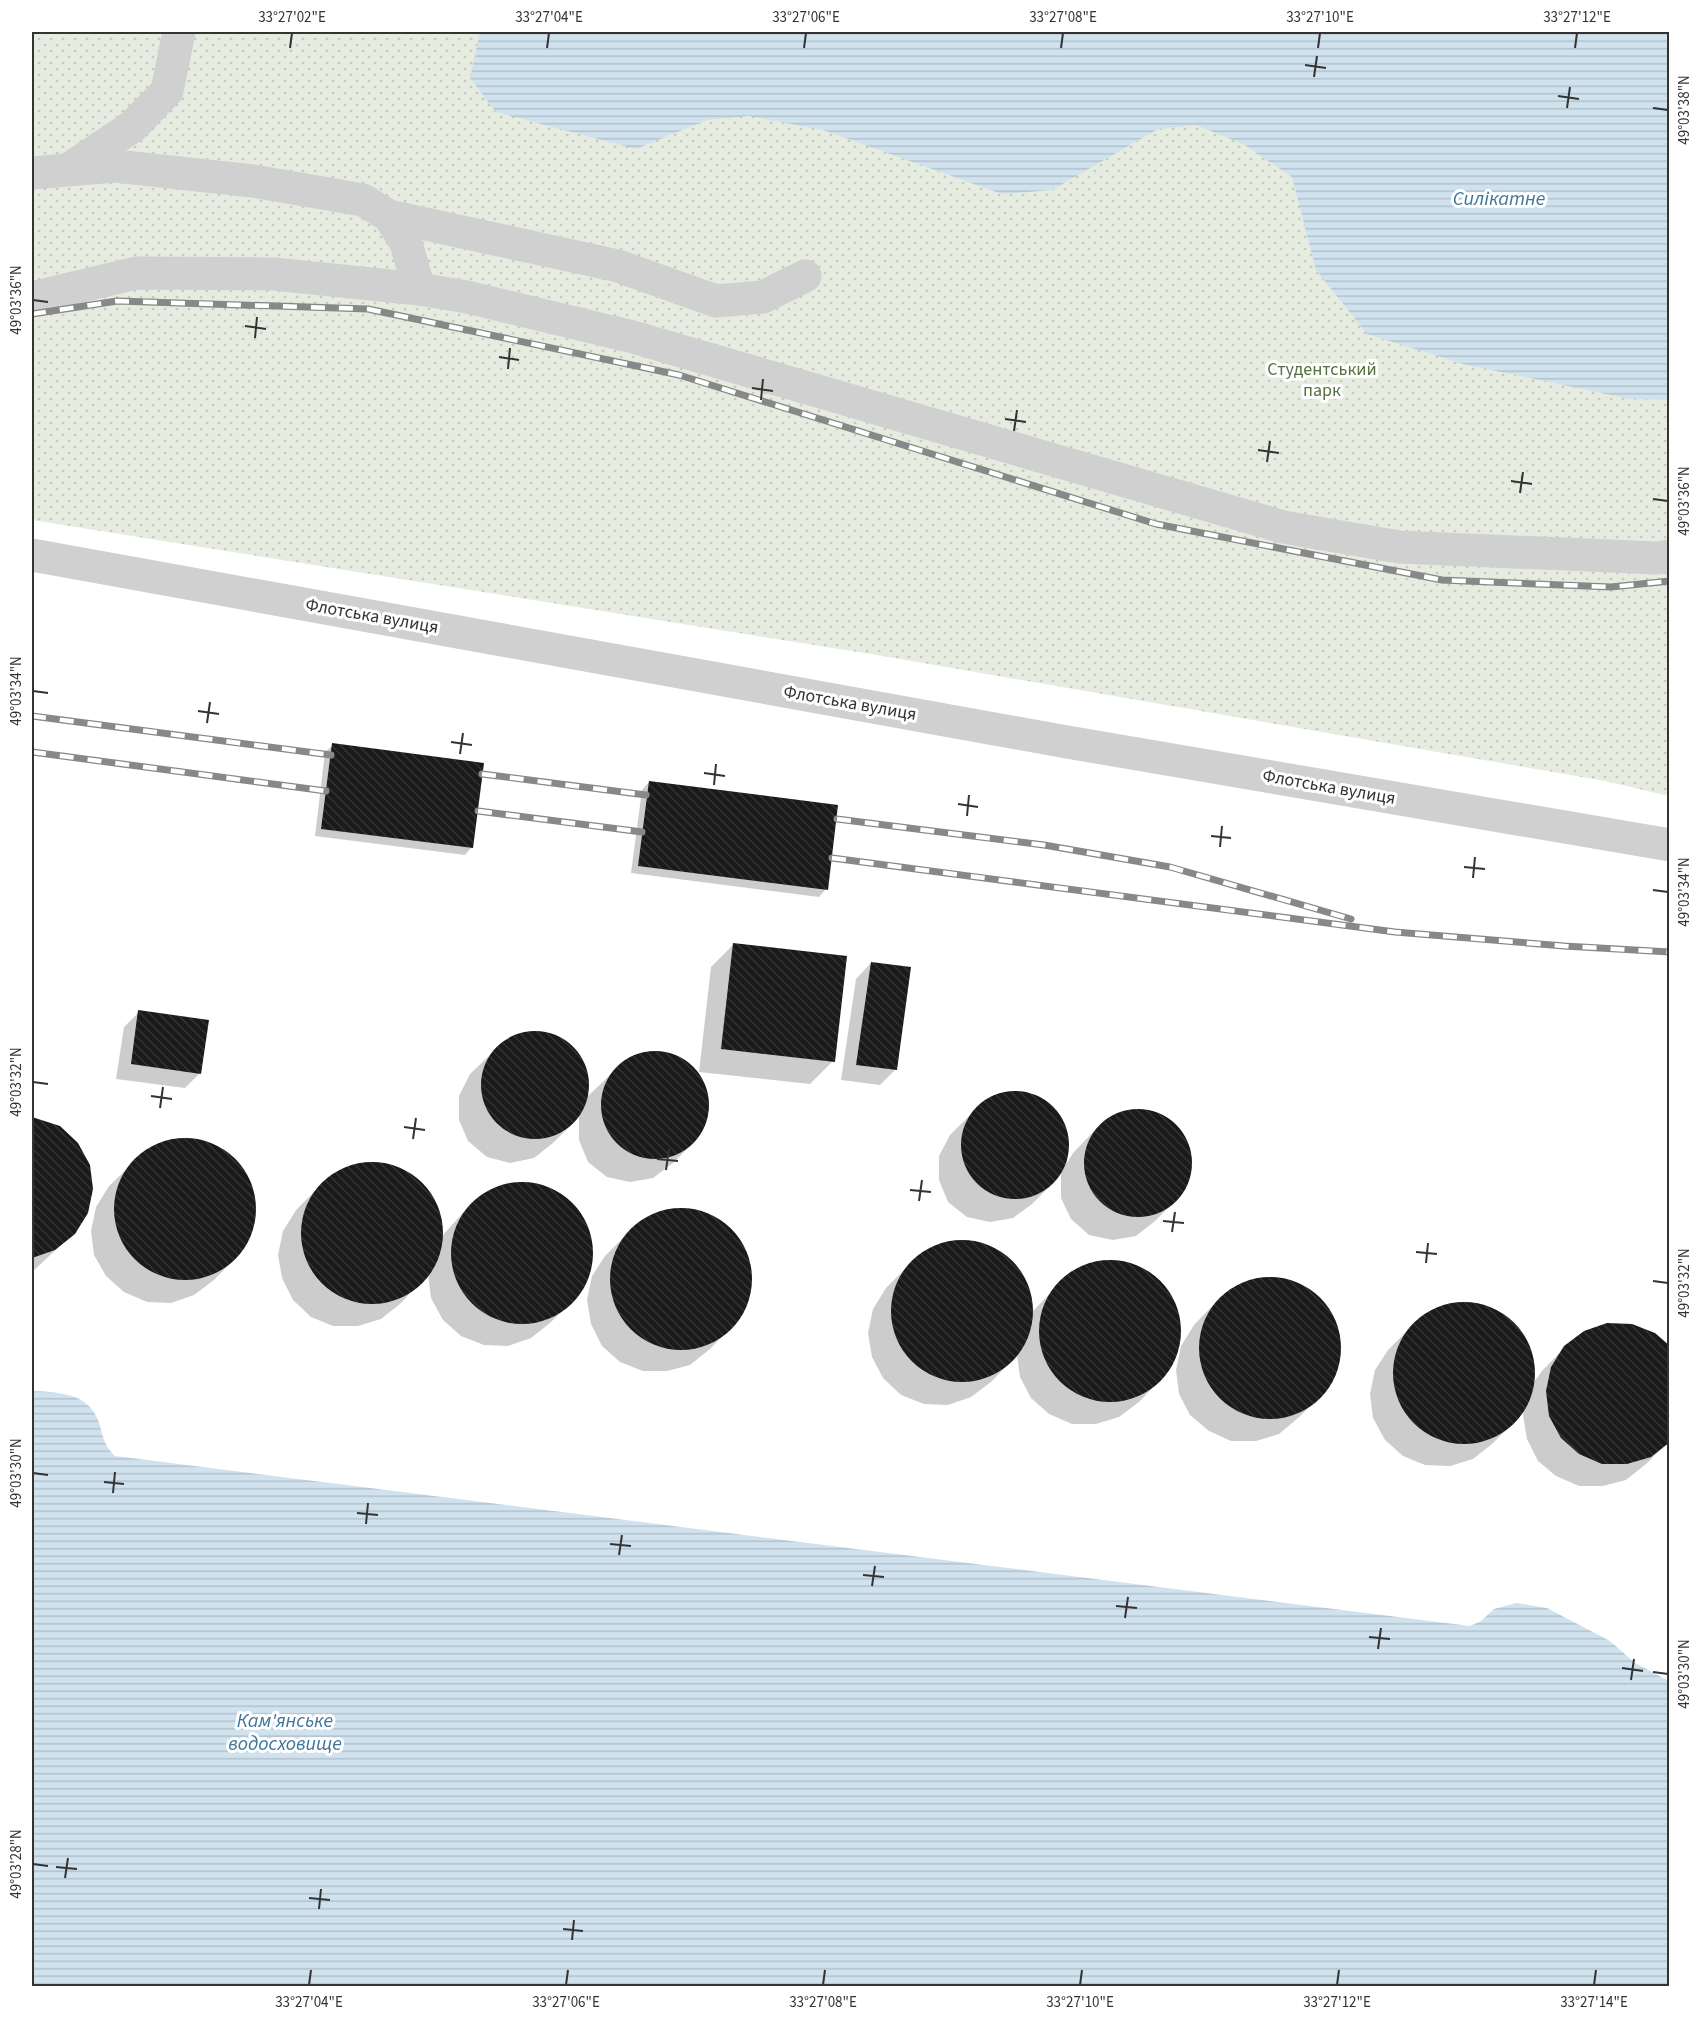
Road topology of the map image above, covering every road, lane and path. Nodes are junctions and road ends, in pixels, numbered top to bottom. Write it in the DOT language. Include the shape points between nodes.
graph roads {
  1 [pos="179,32"];
  2 [pos="67,170"];
  3 [pos="32,173"];
  4 [pos="389,216"];
  5 [pos="805,276"];
  6 [pos="419,289"];
  7 [pos="32,298"];
  8 [pos="32,555"];
  9 [pos="1670,556"];
  10 [pos="1670,845"];
  1 -- 2 [label="street" via="167,91 133,126"];
  2 -- 3 [label="street"];
  2 -- 4 [label="street" via="115,166 253,181 363,200"];
  4 -- 5 [label="street" via="618,266 716,301 763,297"];
  4 -- 6 [label="street" via="406,243"];
  6 -- 7 [label="street" via="274,274 136,273"];
  6 -- 9 [label="street" via="633,337 1283,527 1399,547"];
  8 -- 10 [label="street, Флотська вулиця" via="1067,742"];
}
